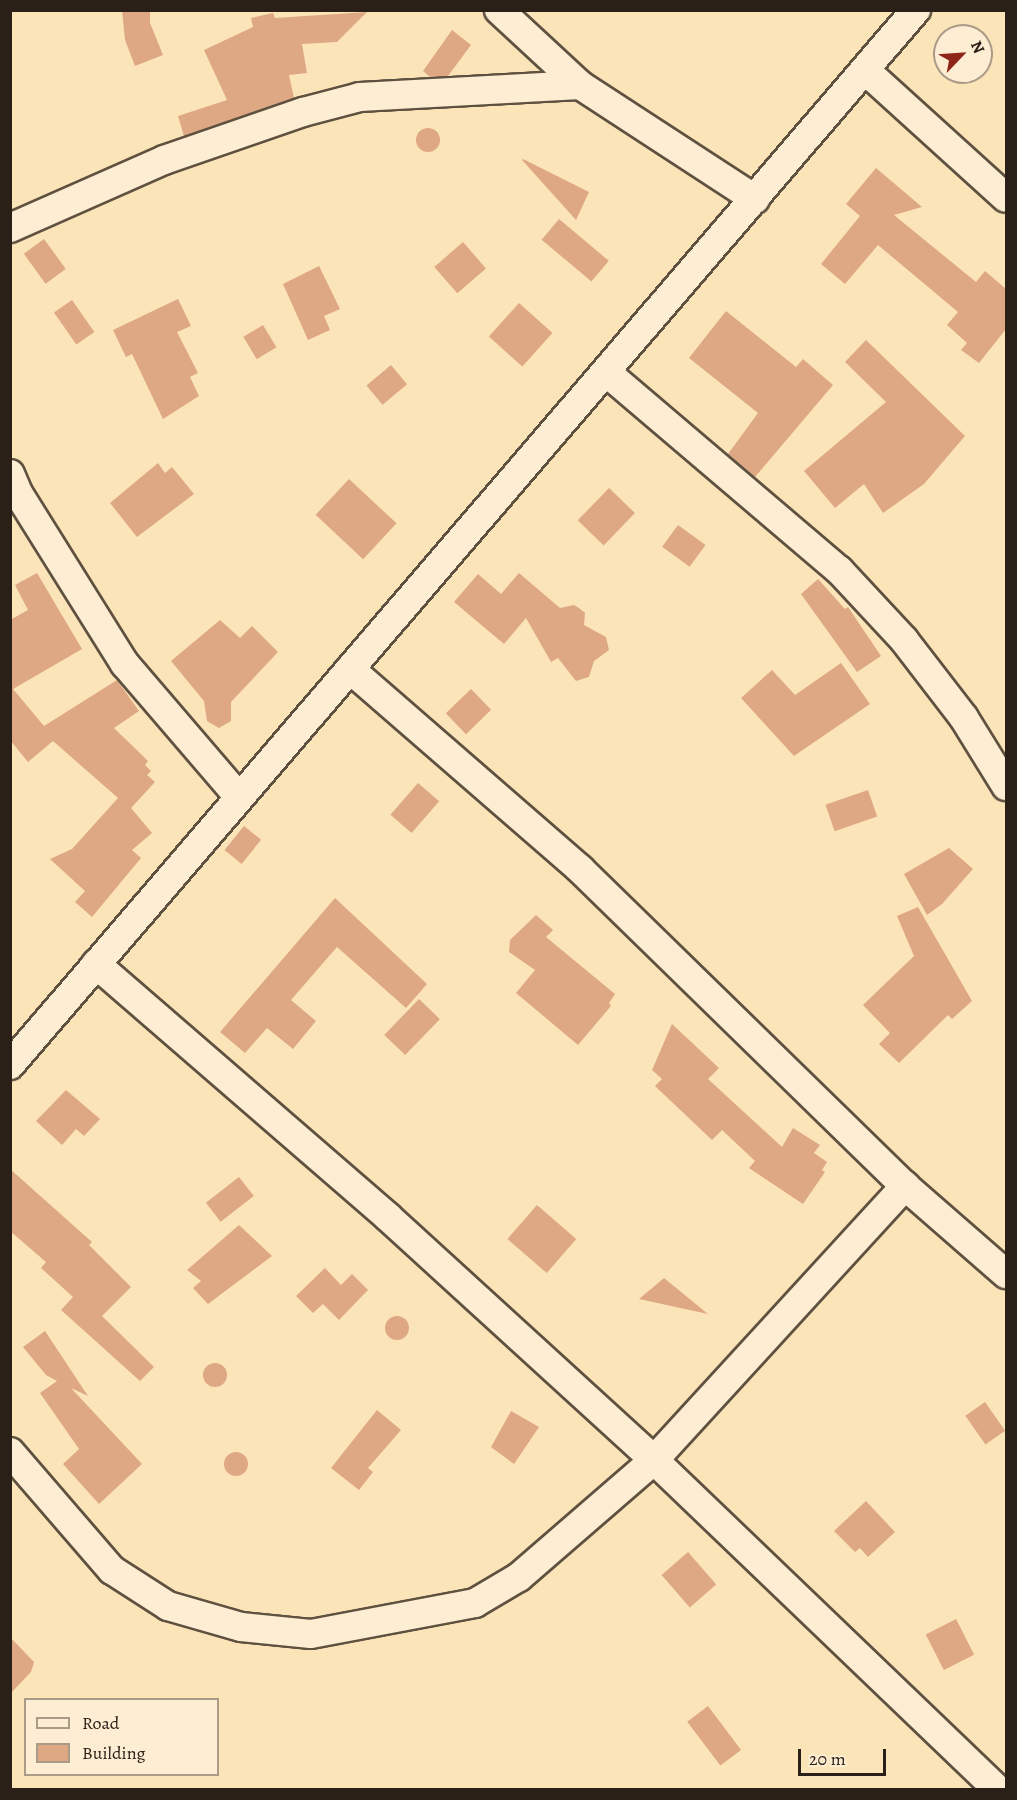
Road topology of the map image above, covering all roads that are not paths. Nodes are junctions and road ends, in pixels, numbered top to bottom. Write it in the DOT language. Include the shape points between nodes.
graph roads {
  1 [pos="499,10"];
  2 [pos="916,10"];
  3 [pos="865,70"];
  4 [pos="580,86"];
  5 [pos="1006,198"];
  6 [pos="755,199"];
  7 [pos="10,228"];
  8 [pos="606,372"];
  9 [pos="10,474"];
  10 [pos="350,669"];
  11 [pos="1006,786"];
  12 [pos="238,796"];
  13 [pos="96,964"];
  14 [pos="10,1065"];
  15 [pos="905,1186"];
  16 [pos="1006,1274"];
  17 [pos="10,1452"];
  18 [pos="654,1460"];
  19 [pos="998,1790"];
  1 -- 4 [label="street"];
  2 -- 3 [label="street"];
  3 -- 5 [label="street"];
  3 -- 6 [label="street"];
  4 -- 6 [label="street"];
  4 -- 7 [label="street" via="360,97 303,112 164,160"];
  6 -- 8 [label="street"];
  8 -- 10 [label="street"];
  8 -- 11 [label="street" via="839,570 911,649 964,718"];
  9 -- 12 [label="street" via="124,664"];
  10 -- 12 [label="street"];
  10 -- 15 [label="street" via="588,876"];
  12 -- 13 [label="street"];
  13 -- 14 [label="street"];
  13 -- 18 [label="street" via="388,1216"];
  15 -- 16 [label="street"];
  15 -- 18 [label="street"];
  17 -- 18 [label="street" via="112,1570 168,1606 241,1628 311,1634 475,1603 519,1577"];
  18 -- 19 [label="street"];
}
